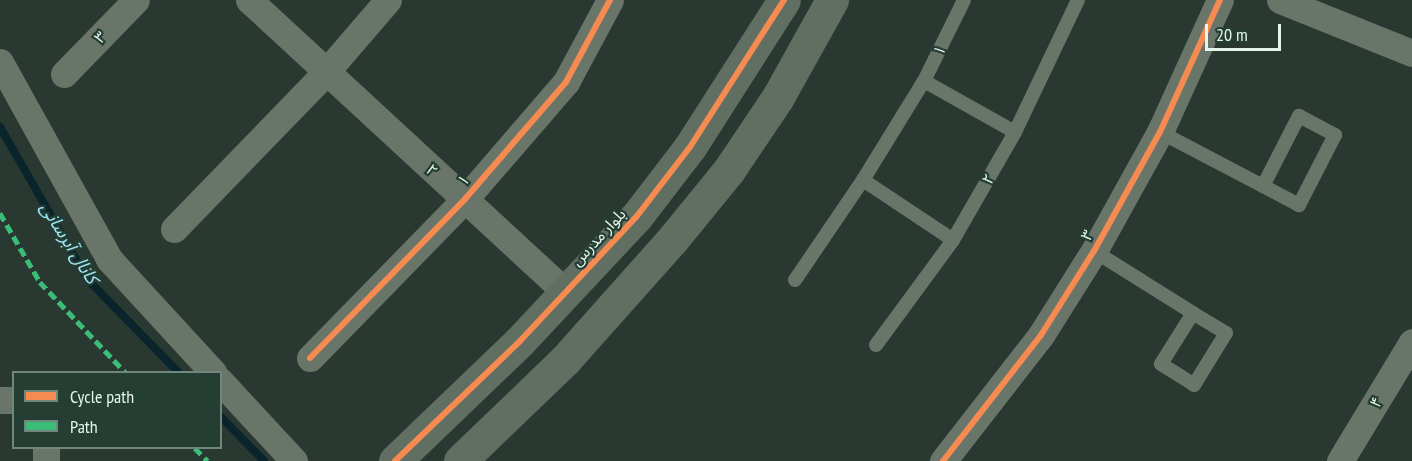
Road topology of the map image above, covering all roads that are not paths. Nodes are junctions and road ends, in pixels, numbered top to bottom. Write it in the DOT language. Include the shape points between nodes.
graph roads {
  1 [pos="136,0"];
  2 [pos="249,0"];
  3 [pos="388,0"];
  4 [pos="610,0"];
  5 [pos="784,0"];
  6 [pos="832,0"];
  7 [pos="964,0"];
  8 [pos="1078,0"];
  9 [pos="1220,0"];
  10 [pos="1280,0"];
  11 [pos="1412,53"];
  12 [pos="0,62"];
  13 [pos="326,72"];
  14 [pos="64,74"];
  15 [pos="924,81"];
  16 [pos="1015,132"];
  17 [pos="1160,132"];
  18 [pos="863,180"];
  19 [pos="1263,186"];
  20 [pos="465,199"];
  21 [pos="174,229"];
  22 [pos="953,240"];
  23 [pos="1094,251"];
  24 [pos="795,280"];
  25 [pos="566,292"];
  26 [pos="1193,313"];
  27 [pos="1412,342"];
  28 [pos="876,345"];
  29 [pos="310,358"];
  30 [pos="212,371"];
  31 [pos="222,383"];
  32 [pos="1349,458"];
  33 [pos="294,461"];
  34 [pos="395,461"];
  35 [pos="460,461"];
  36 [pos="943,461"];
  1 -- 14 [label="street, ۳"];
  2 -- 13 [label="street, ۲"];
  3 -- 13 [label="street"];
  4 -- 20 [label="street, ۱" via="566,81"];
  5 -- 25 [label="street, بلوار مدرس" via="690,147 636,216"];
  6 -- 35 [label="street" via="778,97 729,170 565,360"];
  7 -- 15 [label="lane, ۱"];
  8 -- 16 [label="lane, ۲"];
  9 -- 17 [label="street, ۳"];
  10 -- 11 [label="street"];
  12 -- 30 [label="street" via="109,259"];
  13 -- 20 [label="street, ۲"];
  13 -- 21 [label="street"];
  15 -- 16 [label="lane"];
  15 -- 18 [label="lane, ۱"];
  16 -- 22 [label="lane, ۲"];
  17 -- 19 [label="lane"];
  17 -- 23 [label="street, ۳"];
  18 -- 22 [label="lane"];
  18 -- 24 [label="lane, ۱"];
  19 -- 19 [label="lane" via="1299,116 1335,135 1299,205"];
  20 -- 25 [label="street, ۲"];
  20 -- 29 [label="street, ۱"];
  22 -- 28 [label="lane, ۲"];
  23 -- 26 [label="lane"];
  23 -- 36 [label="street, ۳" via="1041,335"];
  25 -- 34 [label="street, بلوار مدرس"];
  26 -- 26 [label="lane" via="1161,364 1194,385 1226,333"];
  27 -- 32 [label="street, ۴"];
  31 -- 33 [label="street"];
}
